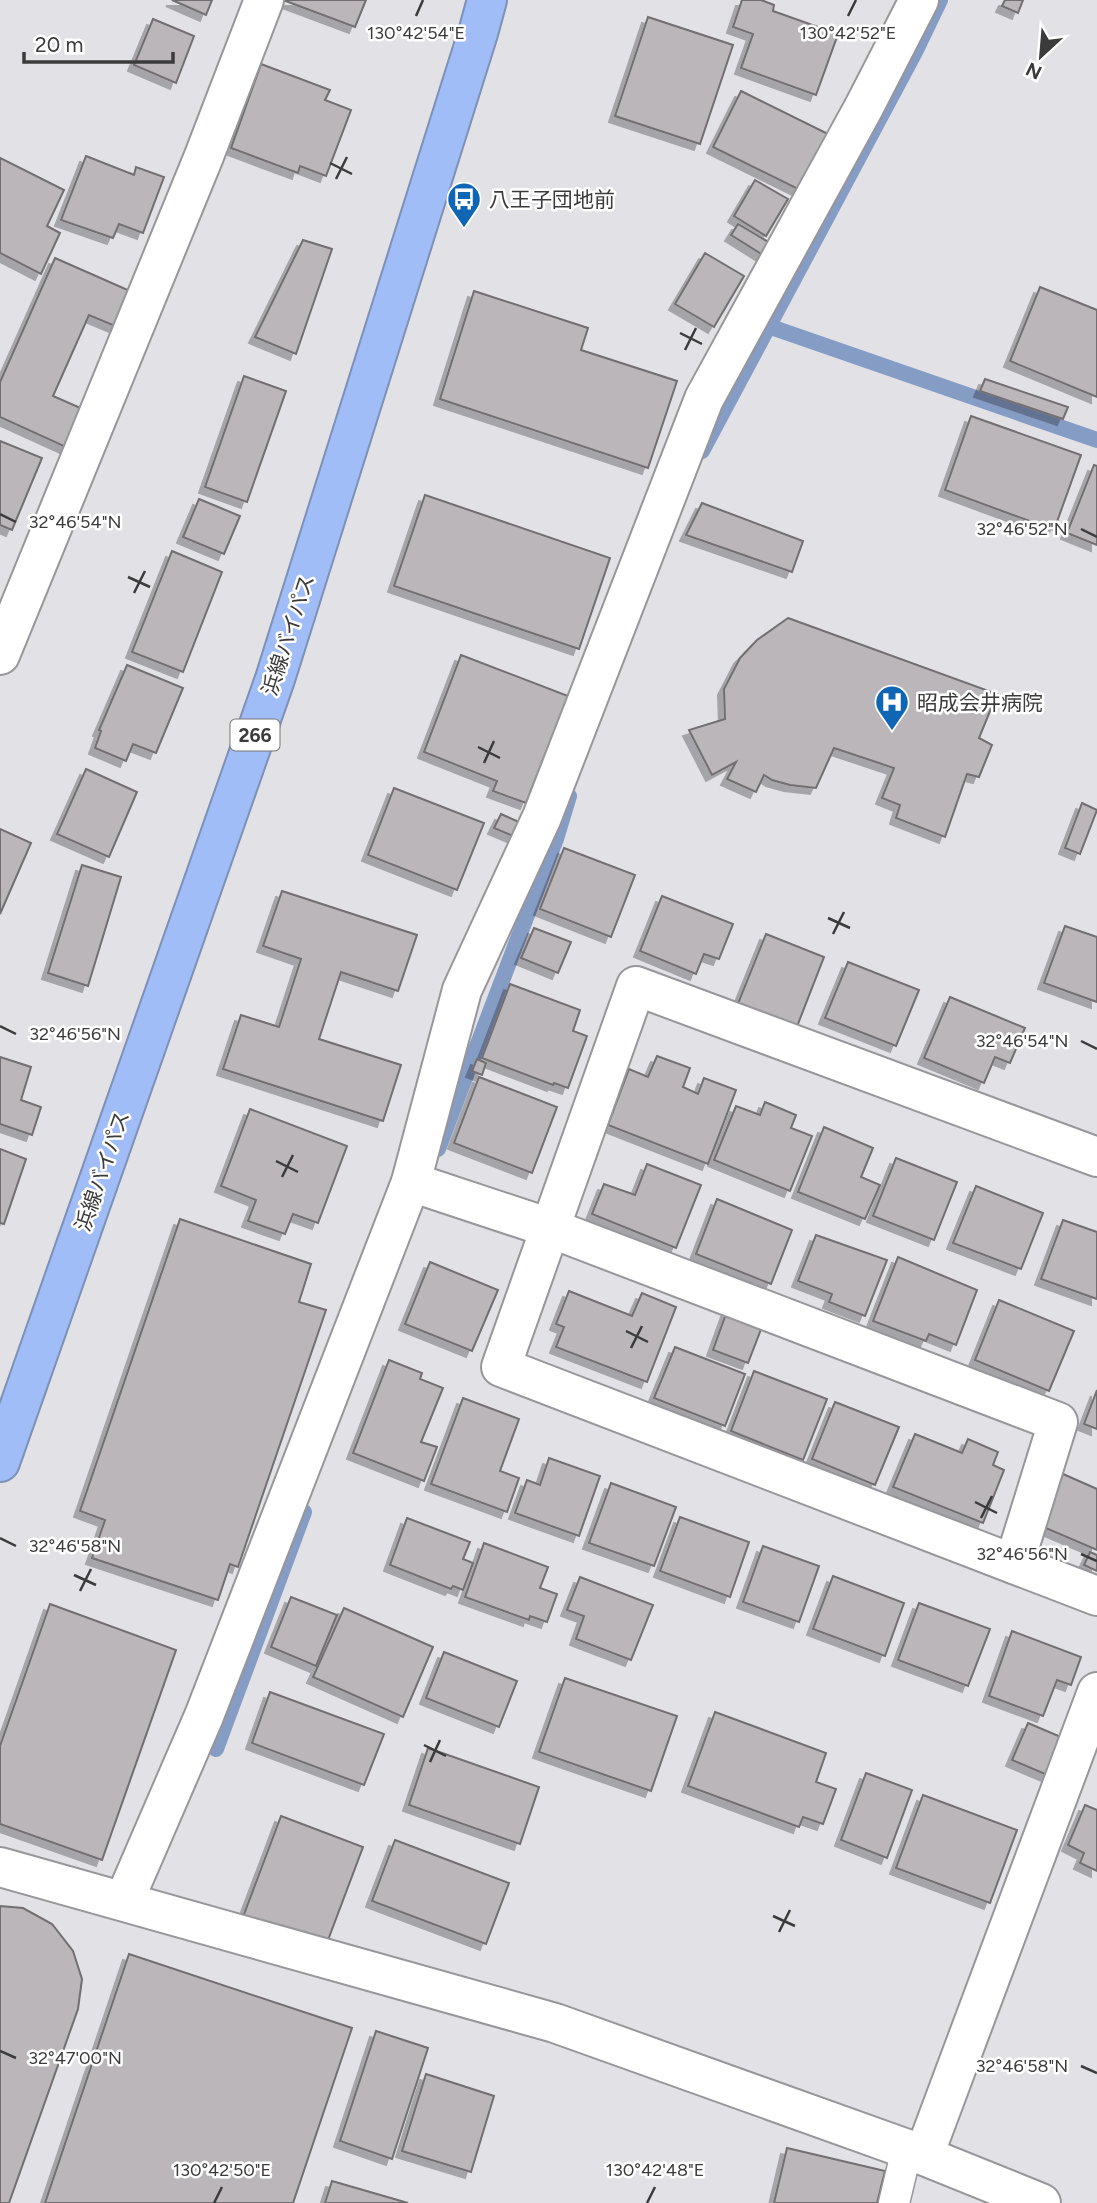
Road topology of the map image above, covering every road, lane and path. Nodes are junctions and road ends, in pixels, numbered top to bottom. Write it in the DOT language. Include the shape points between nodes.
graph roads {
  1 [pos="264,0"];
  2 [pos="487,0"];
  3 [pos="919,0"];
  4 [pos="0,655"];
  5 [pos="1097,1157"];
  6 [pos="411,1182"];
  7 [pos="550,1228"];
  8 [pos="0,1462"];
  9 [pos="1014,1564"];
  10 [pos="1097,1596"];
  11 [pos="1097,1692"];
  12 [pos="0,1867"];
  13 [pos="124,1901"];
  14 [pos="915,2152"];
  15 [pos="894,2203"];
  16 [pos="1041,2203"];
  1 -- 4 [label="street"];
  2 -- 8 [label="highway, 浜線バイパス / 266" via="275,679"];
  3 -- 6 [label="street" via="704,399 542,817 463,990"];
  5 -- 7 [label="street" via="636,986"];
  6 -- 7 [label="street"];
  6 -- 13 [label="street" via="204,1716"];
  7 -- 9 [label="street" via="1058,1422"];
  7 -- 9 [label="street" via="501,1367"];
  9 -- 10 [label="street"];
  11 -- 14 [label="street"];
  12 -- 13 [label="street"];
  13 -- 14 [label="street" via="555,2023"];
  14 -- 15 [label="lane"];
  14 -- 16 [label="street"];
}
